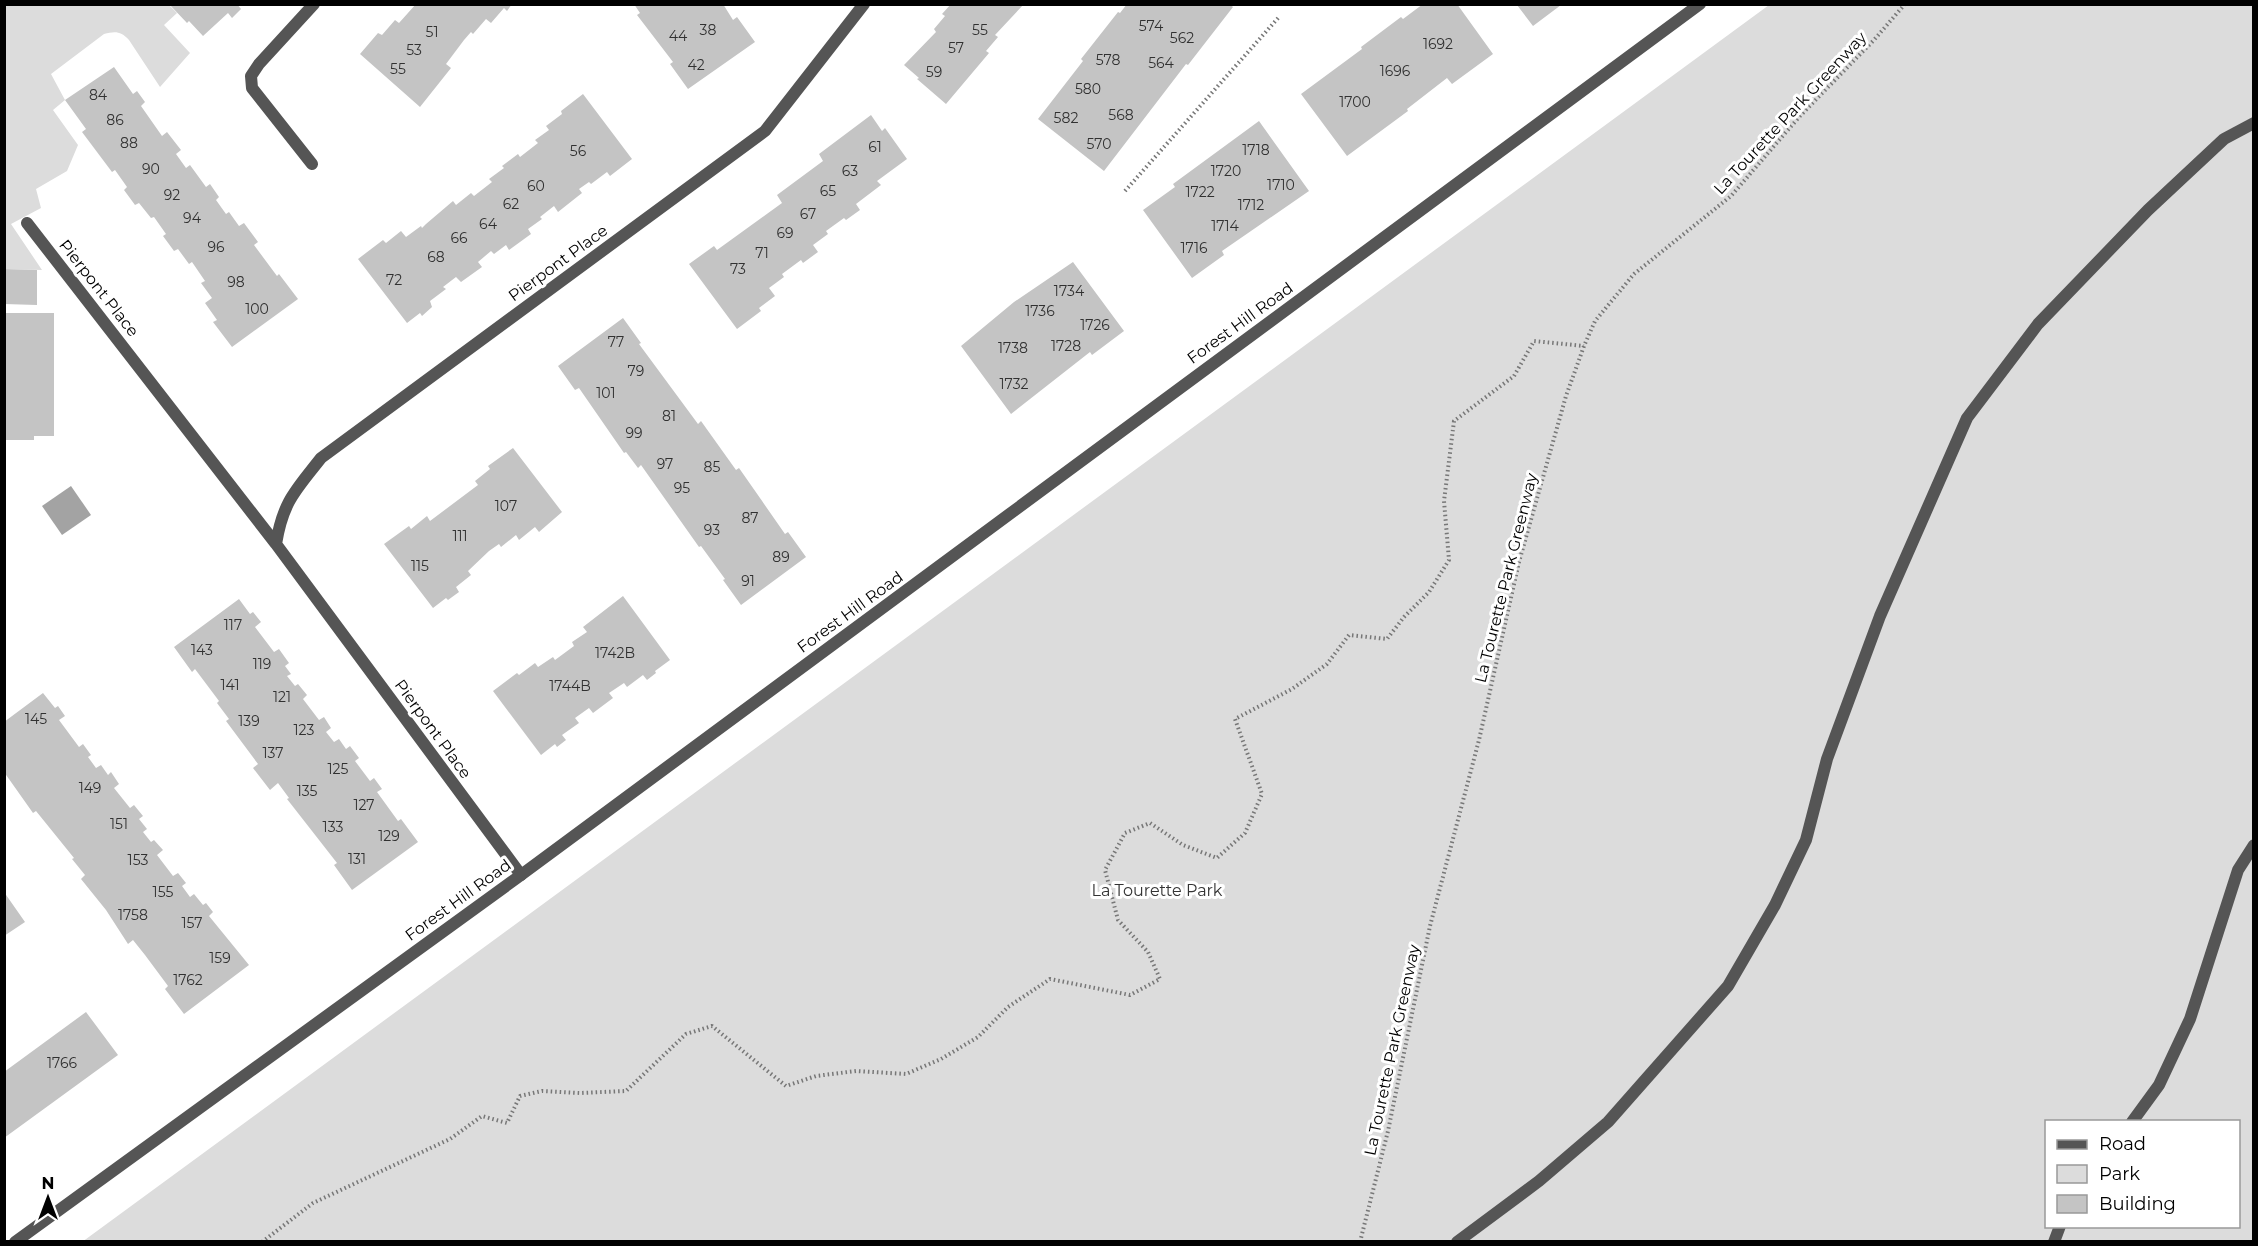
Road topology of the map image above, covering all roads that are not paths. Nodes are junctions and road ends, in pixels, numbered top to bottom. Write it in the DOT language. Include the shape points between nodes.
graph roads {
  1 [pos="314,4"];
  2 [pos="864,4"];
  3 [pos="1700,4"];
  4 [pos="2253,123"];
  5 [pos="312,164"];
  6 [pos="27,223"];
  7 [pos="276,544"];
  8 [pos="2253,845"];
  9 [pos="520,875"];
  10 [pos="2134,1120"];
  11 [pos="2060,1228"];
  12 [pos="15,1242"];
  13 [pos="1457,1242"];
  14 [pos="2054,1242"];
  1 -- 5 [label="street" via="251,76 252,88"];
  2 -- 7 [label="street, Pierpont Place" via="765,131 321,458 290,497"];
  3 -- 9 [label="street, Forest Hill Road"];
  4 -- 13 [label="street" via="2224,139 2148,210 2038,324 1967,418 1880,616 1827,759 1806,840 1775,905 1728,986 1608,1122 1539,1181"];
  6 -- 7 [label="street, Pierpont Place"];
  7 -- 9 [label="street, Pierpont Place"];
  8 -- 10 [label="street" via="2238,870 2190,1019 2159,1086"];
  9 -- 12 [label="street, Forest Hill Road"];
  11 -- 14 [label="street"];
}
